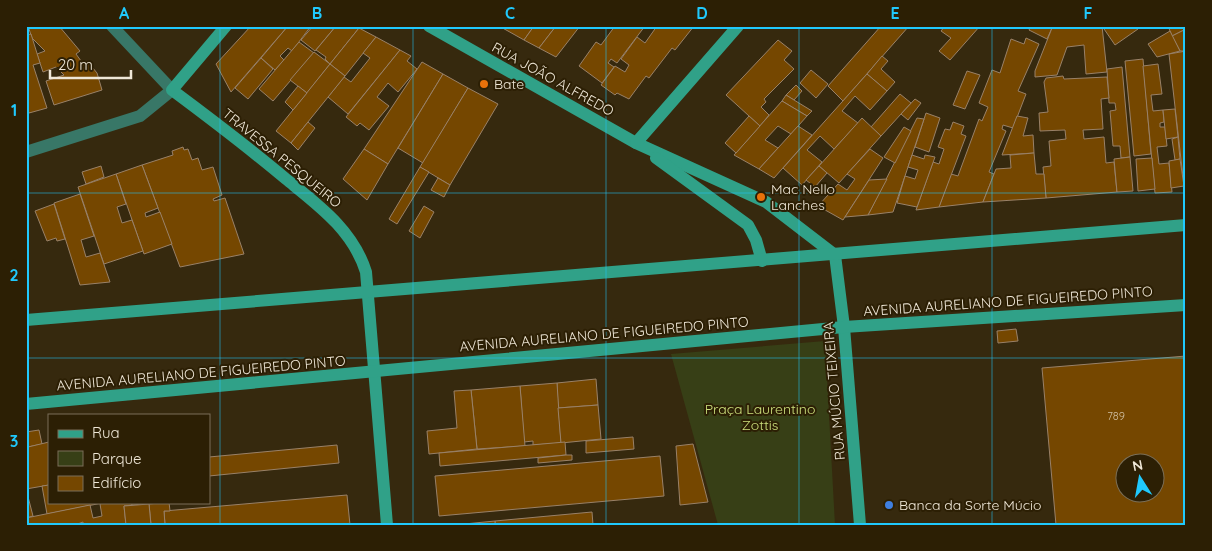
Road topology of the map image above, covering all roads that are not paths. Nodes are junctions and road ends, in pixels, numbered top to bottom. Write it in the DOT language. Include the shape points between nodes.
graph roads {
  1 [pos="112,26"];
  2 [pos="226,26"];
  3 [pos="429,26"];
  4 [pos="738,26"];
  5 [pos="172,90"];
  6 [pos="636,143"];
  7 [pos="26,152"];
  8 [pos="1186,225"];
  9 [pos="836,255"];
  10 [pos="762,261"];
  11 [pos="367,294"];
  12 [pos="1186,305"];
  13 [pos="26,320"];
  14 [pos="844,327"];
  15 [pos="376,371"];
  16 [pos="26,404"];
  17 [pos="387,525"];
  18 [pos="860,525"];
  1 -- 5 [label="street, TRAVESSA PESQUEIRO"];
  2 -- 5 [label="main road"];
  3 -- 6 [label="main road, RUA JOÃO ALFREDO"];
  4 -- 6 [label="main road"];
  5 -- 7 [label="street" via="140,116"];
  5 -- 11 [label="main road, TRAVESSA PESQUEIRO" via="242,141 332,216 361,254"];
  6 -- 9 [label="main road, RUA JOÃO ALFREDO" via="766,202"];
  6 -- 10 [label="main road, RUA JOÃO ALFREDO" via="748,225"];
  8 -- 9 [label="main road"];
  9 -- 10 [label="main road"];
  9 -- 14 [label="main road, RUA MÚCIO TEIXEIRA"];
  10 -- 11 [label="main road"];
  11 -- 13 [label="main road"];
  11 -- 15 [label="main road, TRAVESSA PESQUEIRO"];
  12 -- 14 [label="main road, AVENIDA AURELIANO DE FIGUEIREDO PINTO"];
  14 -- 15 [label="main road, AVENIDA AURELIANO DE FIGUEIREDO PINTO"];
  14 -- 18 [label="main road, RUA MÚCIO TEIXEIRA"];
  15 -- 16 [label="main road, AVENIDA AURELIANO DE FIGUEIREDO PINTO"];
  15 -- 17 [label="main road, TRAVESSA PESQUEIRO"];
}
